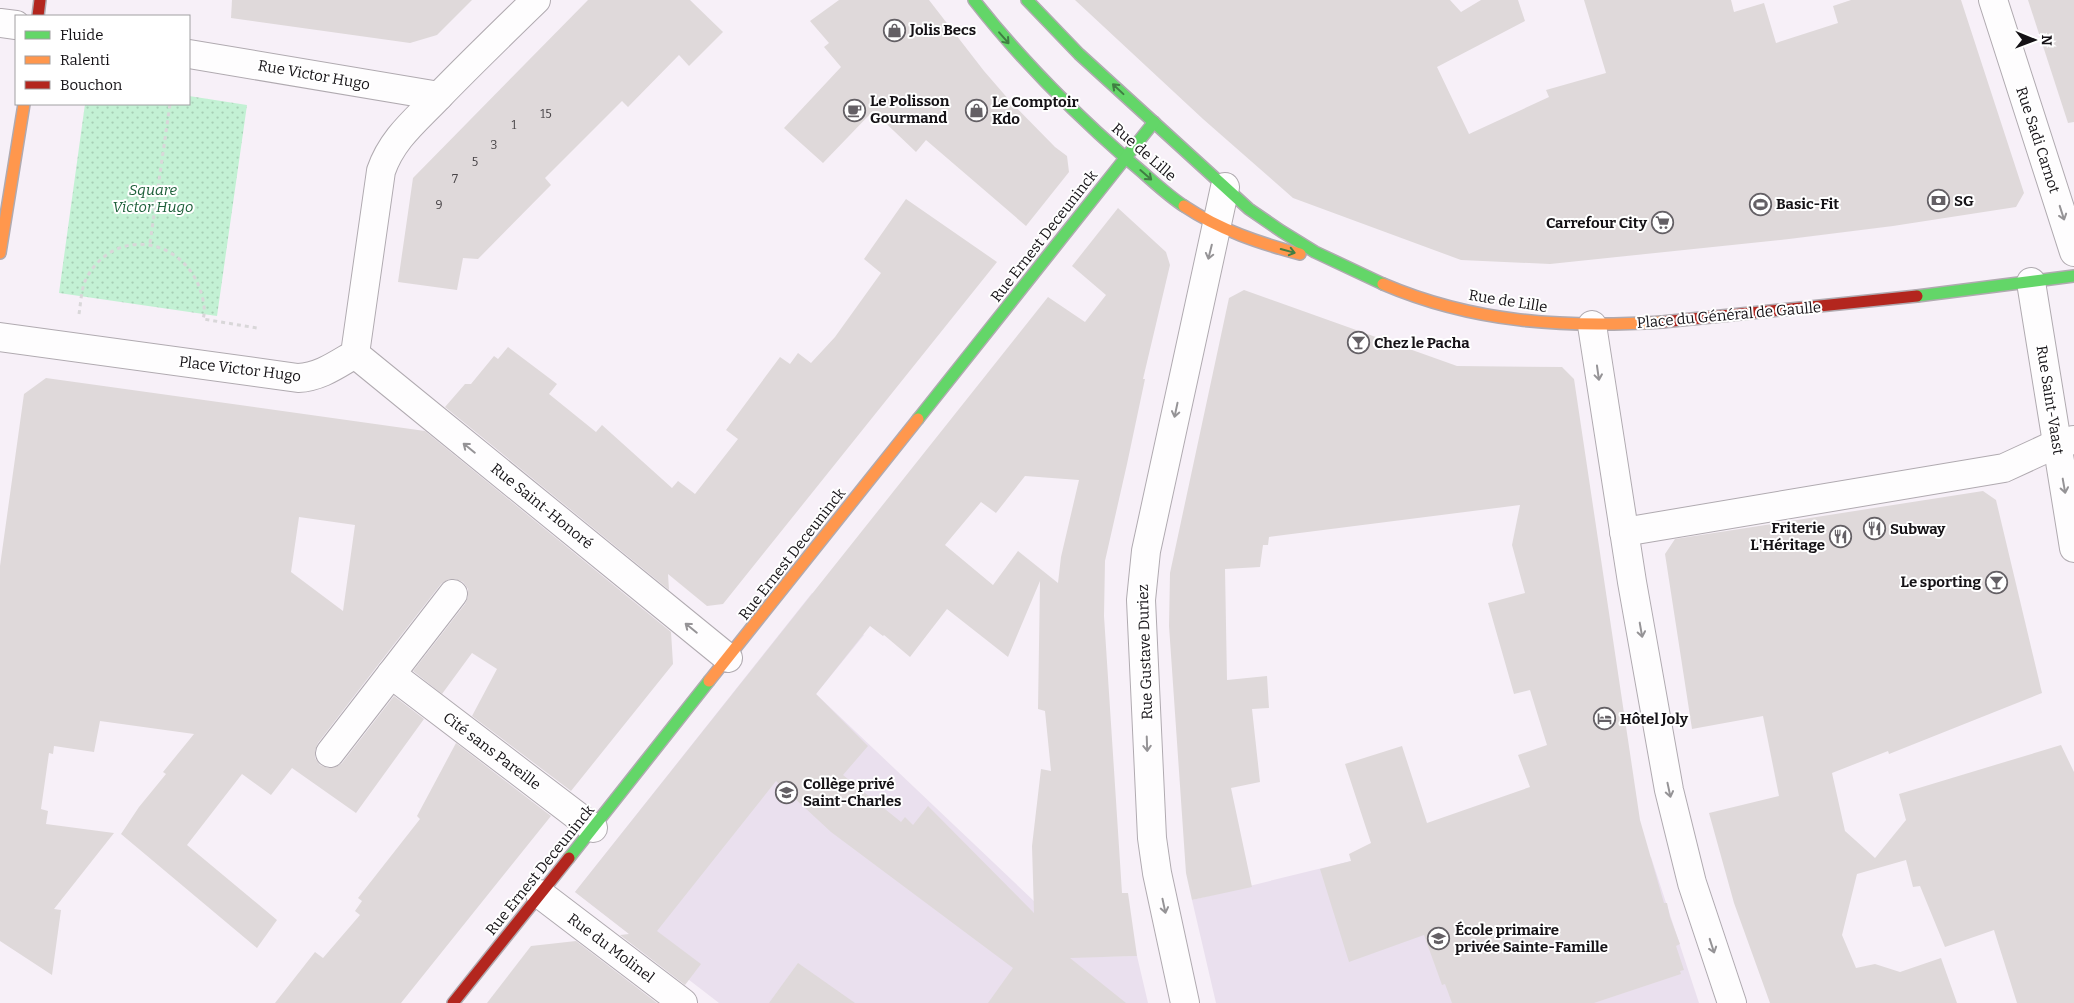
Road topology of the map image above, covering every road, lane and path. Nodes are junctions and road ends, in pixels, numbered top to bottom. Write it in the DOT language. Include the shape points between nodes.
graph roads {
  1 [pos="40,0"];
  2 [pos="536,0"];
  3 [pos="974,0"];
  4 [pos="1027,0"];
  5 [pos="1993,0"];
  6 [pos="38,15"];
  7 [pos="0,22"];
  8 [pos="15,25"];
  9 [pos="190,54"];
  10 [pos="445,89"];
  11 [pos="24,105"];
  12 [pos="170,105"];
  13 [pos="1154,122"];
  14 [pos="1126,157"];
  15 [pos="1225,187"];
  16 [pos="1217,224"];
  17 [pos="150,244"];
  18 [pos="2074,252"];
  19 [pos="0,253"];
  20 [pos="1337,264"];
  21 [pos="2074,276"];
  22 [pos="2031,282"];
  23 [pos="1592,325"];
  24 [pos="257,328"];
  25 [pos="0,337"];
  26 [pos="73,347"];
  27 [pos="355,354"];
  28 [pos="2065,442"];
  29 [pos="1624,532"];
  30 [pos="2074,548"];
  31 [pos="452,594"];
  32 [pos="728,658"];
  33 [pos="391,674"];
  34 [pos="330,753"];
  35 [pos="593,828"];
  36 [pos="540,894"];
  37 [pos="452,1003"];
  38 [pos="683,1003"];
  39 [pos="1184,1003"];
  40 [pos="1732,1003"];
  1 -- 6 [label="main road"];
  2 -- 10 [label="street"];
  3 -- 14 [label="main road, Rue de Lille, one-way" via="1022,60"];
  13 -- 4 [label="main road, Rue de Lille, one-way" via="1079,54"];
  5 -- 18 [label="street, Rue Sadi Carnot, one-way"];
  7 -- 8 [label="street"];
  9 -- 10 [label="street, Rue Victor Hugo"];
  10 -- 27 [label="street" via="392,146 380,171"];
  11 -- 19 [label="main road"];
  12 -- 17 [label="path"];
  13 -- 14 [label="main road, Rue Ernest Deceuninck"];
  13 -- 15 [label="main road, Rue de Lille"];
  14 -- 16 [label="main road, Rue de Lille, one-way" via="1182,204"];
  14 -- 32 [label="main road, Rue Ernest Deceuninck"];
  15 -- 16 [label="street, Rue Gustave Duriez"];
  15 -- 20 [label="main road, Rue de Lille" via="1265,222"];
  16 -- 20 [label="main road, Rue de Lille, one-way" via="1270,246"];
  16 -- 39 [label="street, Rue Gustave Duriez, one-way" via="1146,551 1141,600 1152,838"];
  17 -- 24 [label="path" via="167,250 189,268 202,294 204,319"];
  17 -- 26 [label="path" via="110,252 97,263 83,288"];
  20 -- 23 [label="main road, Rue de Lille" via="1404,292 1484,314 1548,324"];
  21 -- 22 [label="main road, Place du Général de Gaulle"];
  22 -- 23 [label="main road, Place du Général de Gaulle" via="1656,323"];
  22 -- 28 [label="street, Rue Saint-Vaast"];
  23 -- 29 [label="street, one-way"];
  25 -- 26 [label="street, Place Victor Hugo"];
  26 -- 27 [label="street, Place Victor Hugo" via="298,378 311,378"];
  32 -- 27 [label="street, Rue Saint-Honoré, one-way"];
  28 -- 29 [label="street" via="2004,468"];
  28 -- 30 [label="street, Rue Saint-Vaast, one-way"];
  29 -- 40 [label="street, one-way" via="1676,824"];
  31 -- 33 [label="street"];
  32 -- 35 [label="main road, Rue Ernest Deceuninck"];
  33 -- 34 [label="street"];
  33 -- 35 [label="street, Cité sans Pareille"];
  35 -- 36 [label="main road, Rue Ernest Deceuninck"];
  36 -- 37 [label="main road, Rue Ernest Deceuninck"];
  36 -- 38 [label="street, Rue du Molinel"];
}
